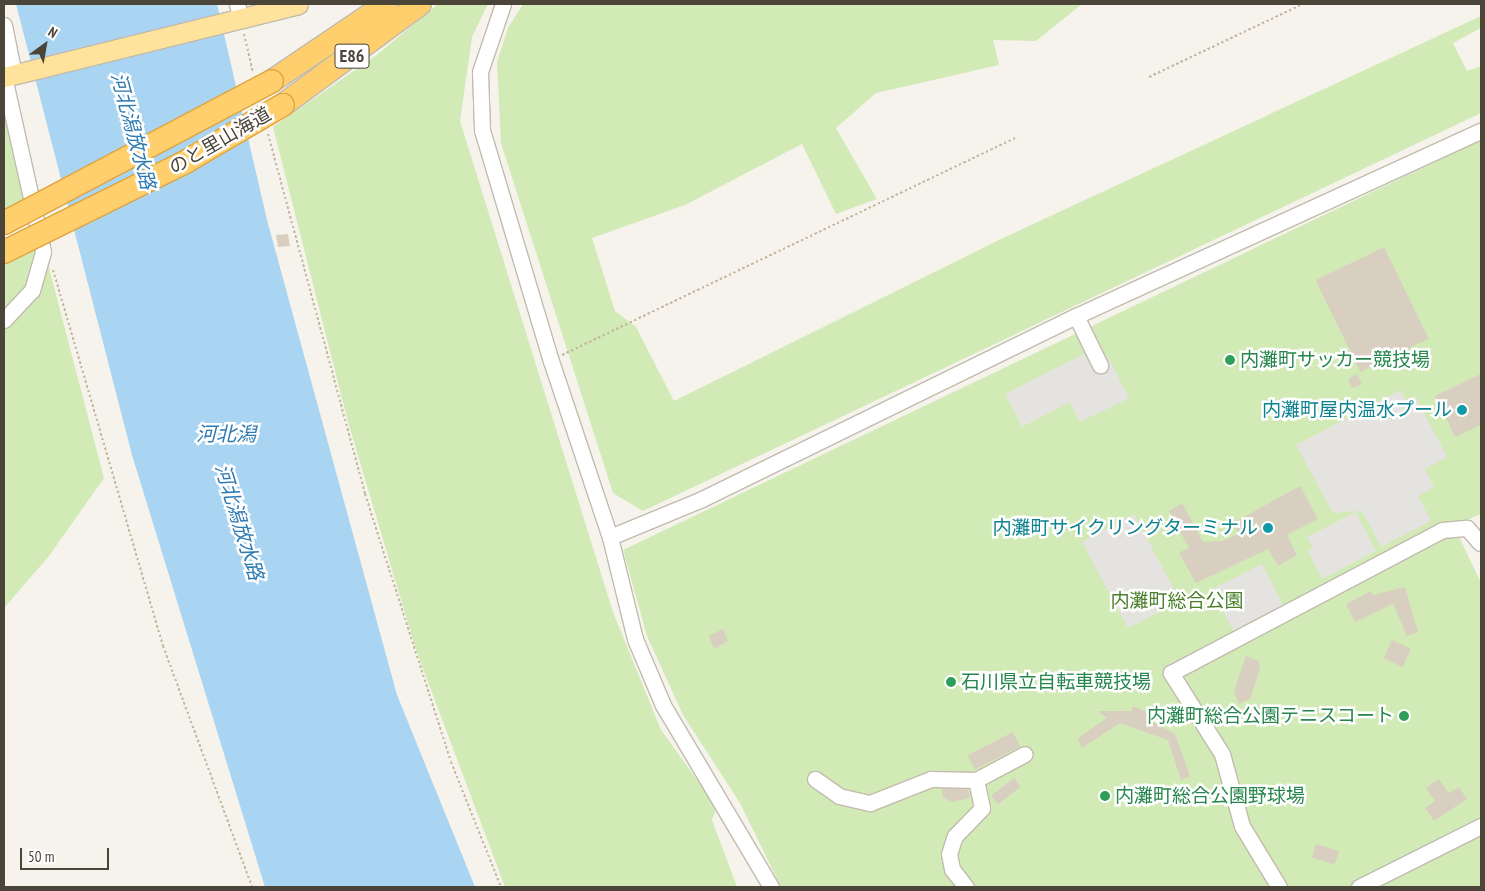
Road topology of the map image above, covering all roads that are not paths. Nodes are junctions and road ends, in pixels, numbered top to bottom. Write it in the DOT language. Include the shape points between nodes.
graph roads {
  1 [pos="298,4"];
  2 [pos="386,4"];
  3 [pos="420,4"];
  4 [pos="503,4"];
  5 [pos="234,15"];
  6 [pos="4,25"];
  7 [pos="11,76"];
  8 [pos="1481,131"];
  9 [pos="4,223"];
  10 [pos="4,252"];
  11 [pos="1076,316"];
  12 [pos="4,320"];
  13 [pos="1100,365"];
  14 [pos="610,537"];
  15 [pos="1481,543"];
  16 [pos="1025,754"];
  17 [pos="815,779"];
  18 [pos="976,780"];
  19 [pos="1481,826"];
  20 [pos="771,887"];
  21 [pos="966,887"];
  22 [pos="1279,887"];
  23 [pos="1359,887"];
  1 -- 5 [label="main road"];
  2 -- 9 [label="highway, のと里山海道 / E86, bridge" via="264,82"];
  3 -- 10 [label="highway, のと里山海道 / E86, bridge" via="282,105 187,161"];
  4 -- 14 [label="street" via="480,72 482,130 551,360"];
  5 -- 7 [label="main road"];
  6 -- 7 [label="street"];
  7 -- 12 [label="street" via="43,252 32,290"];
  8 -- 11 [label="street"];
  11 -- 13 [label="street"];
  11 -- 14 [label="street" via="702,499"];
  14 -- 20 [label="street" via="636,639 663,705"];
  15 -- 22 [label="street" via="1467,528 1442,530 1171,673 1222,754 1242,826"];
  16 -- 18 [label="street"];
  17 -- 18 [label="street" via="839,796 870,803 931,779"];
  18 -- 21 [label="street" via="982,808 955,836 949,854 952,869"];
  19 -- 23 [label="street"];
}
